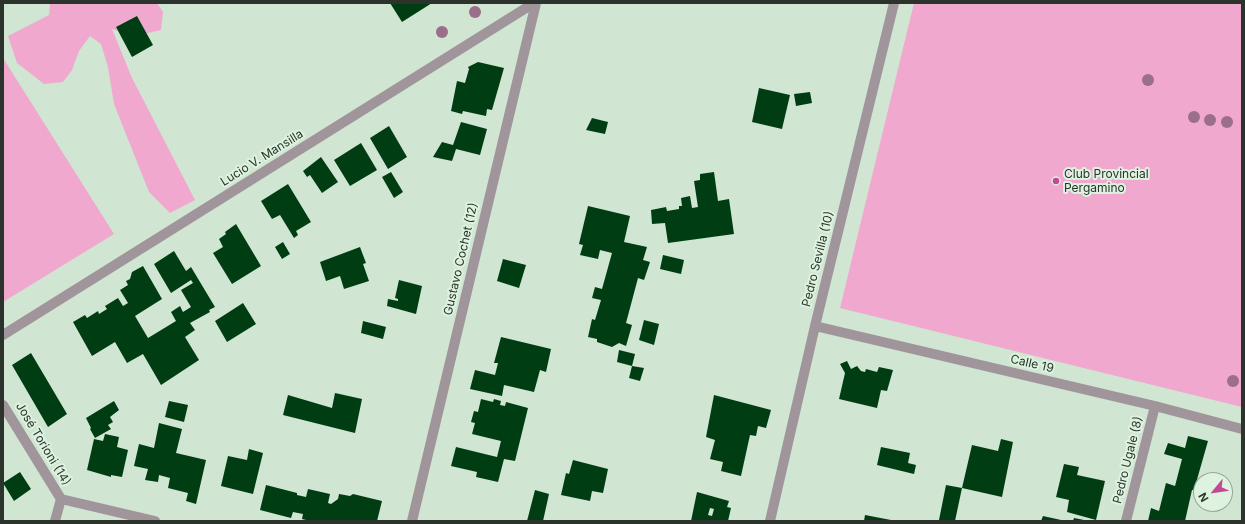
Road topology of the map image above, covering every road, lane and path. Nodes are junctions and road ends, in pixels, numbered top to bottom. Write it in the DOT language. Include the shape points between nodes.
graph roads {
  1 [pos="535,3"];
  2 [pos="894,3"];
  3 [pos="815,326"];
  4 [pos="3,334"];
  5 [pos="3,405"];
  6 [pos="1154,406"];
  7 [pos="1242,429"];
  8 [pos="61,499"];
  9 [pos="55,521"];
  10 [pos="155,521"];
  11 [pos="412,521"];
  12 [pos="770,521"];
  13 [pos="1126,521"];
  1 -- 4 [label="street, Lucio V. Mansilla"];
  1 -- 11 [label="street, Gustavo Cochet (12)"];
  2 -- 3 [label="street, Pedro Sevilla (10)"];
  3 -- 6 [label="street, Calle 19"];
  3 -- 12 [label="street, Pedro Sevilla (10)"];
  5 -- 8 [label="street, José Torioni (14)"];
  6 -- 7 [label="street, Calle 19"];
  6 -- 13 [label="street, Pedro Ugale (8)"];
  8 -- 9 [label="street, José Torioni (14)"];
  8 -- 10 [label="street"];
}
